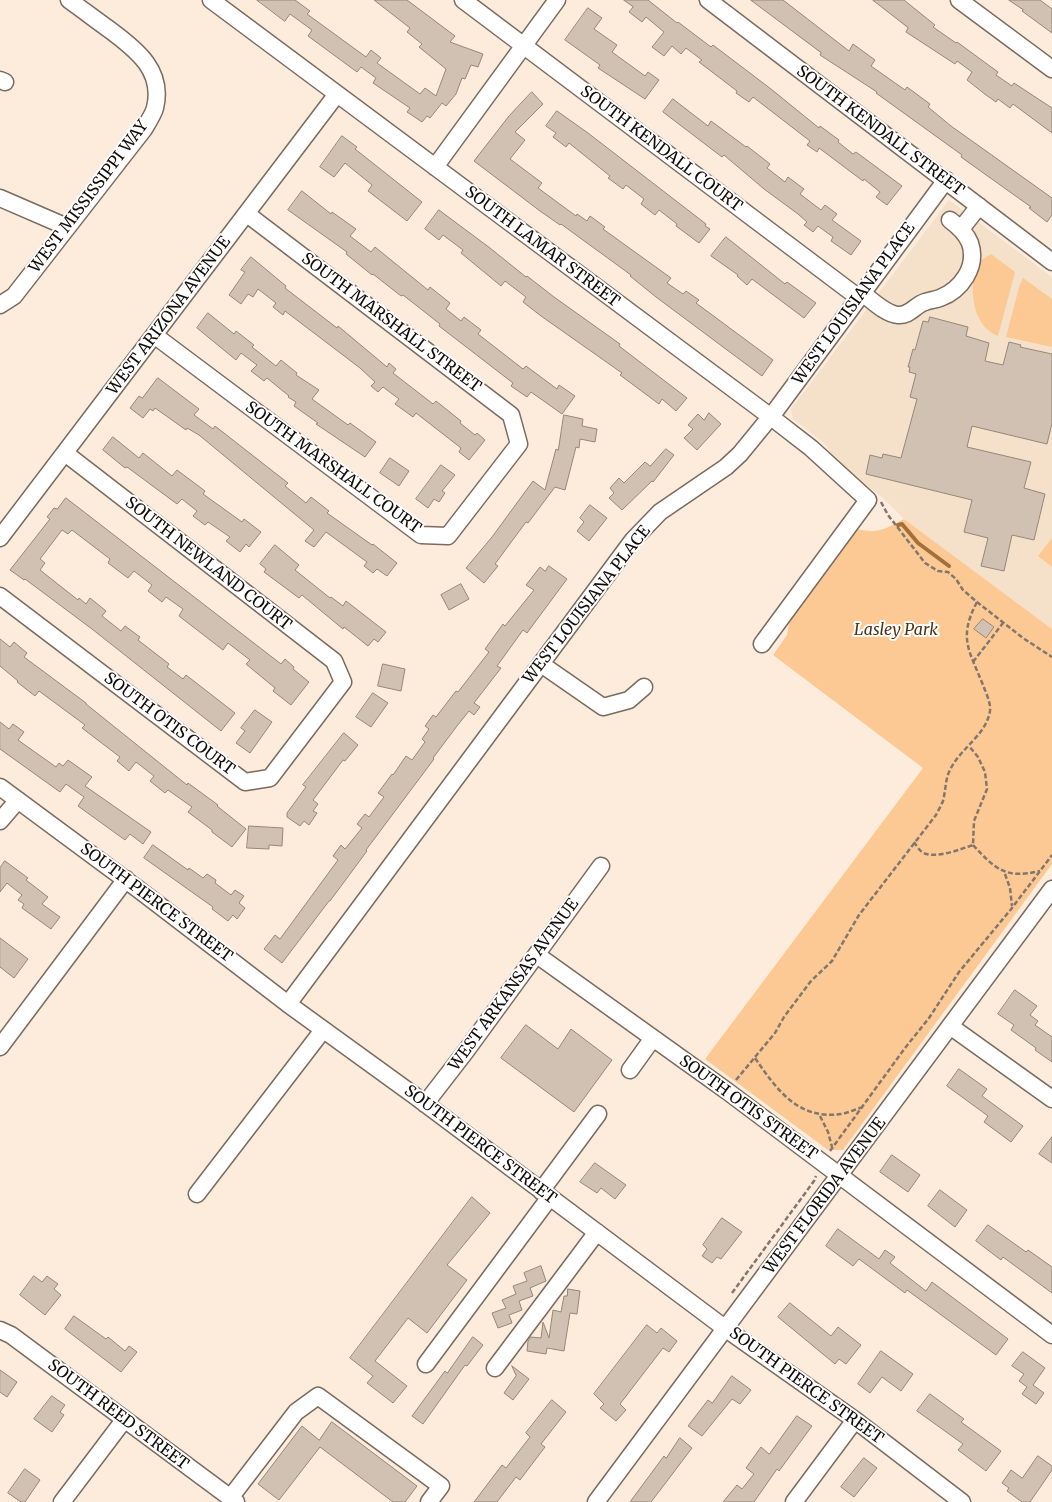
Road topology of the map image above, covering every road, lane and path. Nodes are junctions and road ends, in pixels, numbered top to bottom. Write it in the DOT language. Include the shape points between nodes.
graph roads {
  1 [pos="69,0"];
  2 [pos="210,0"];
  3 [pos="463,0"];
  4 [pos="557,0"];
  5 [pos="708,0"];
  6 [pos="959,0"];
  7 [pos="524,46"];
  8 [pos="1052,69"];
  9 [pos="337,94"];
  10 [pos="435,167"];
  11 [pos="946,180"];
  12 [pos="0,198"];
  13 [pos="979,206"];
  14 [pos="247,214"];
  15 [pos="68,227"];
  16 [pos="1051,260"];
  17 [pos="860,296"];
  18 [pos="0,305"];
  19 [pos="154,334"];
  20 [pos="771,417"];
  21 [pos="519,444"];
  22 [pos="65,453"];
  23 [pos="0,538"];
  24 [pos="0,596"];
  25 [pos="1003,623"];
  26 [pos="762,644"];
  27 [pos="1052,657"];
  28 [pos="973,662"];
  29 [pos="541,664"];
  30 [pos="343,682"];
  31 [pos="644,688"];
  32 [pos="969,746"];
  33 [pos="0,787"];
  34 [pos="18,800"];
  35 [pos="0,821"];
  36 [pos="914,842"];
  37 [pos="973,845"];
  38 [pos="1052,855"];
  39 [pos="601,866"];
  40 [pos="1040,871"];
  41 [pos="1005,874"];
  42 [pos="126,879"];
  43 [pos="1052,889"];
  44 [pos="1012,908"];
  45 [pos="537,955"];
  46 [pos="288,1004"];
  47 [pos="950,1026"];
  48 [pos="323,1030"];
  49 [pos="653,1038"];
  50 [pos="0,1047"];
  51 [pos="755,1058"];
  52 [pos="630,1070"];
  53 [pos="734,1083"];
  54 [pos="1052,1099"];
  55 [pos="425,1104"];
  56 [pos="864,1106"];
  57 [pos="598,1114"];
  58 [pos="820,1116"];
  59 [pos="832,1147"];
  60 [pos="826,1158"];
  61 [pos="840,1176"];
  62 [pos="198,1194"];
  63 [pos="546,1194"];
  64 [pos="597,1232"];
  65 [pos="728,1299"];
  66 [pos="726,1329"];
  67 [pos="0,1330"];
  68 [pos="1052,1335"];
  69 [pos="426,1364"];
  70 [pos="495,1368"];
  71 [pos="124,1420"];
  72 [pos="855,1420"];
  73 [pos="233,1500"];
  74 [pos="62,1502"];
  75 [pos="429,1502"];
  76 [pos="596,1502"];
  77 [pos="794,1502"];
  78 [pos="962,1502"];
  1 -- 15 [label="street, WEST MISSISSIPPI WAY" via="130,45 147,62 155,79 157,96 144,129"];
  2 -- 9 [label="street, SOUTH LAMAR STREET"];
  3 -- 7 [label="street, SOUTH KENDALL COURT"];
  4 -- 7 [label="street"];
  5 -- 11 [label="street, SOUTH KENDALL STREET"];
  6 -- 8 [label="street"];
  7 -- 10 [label="street"];
  7 -- 17 [label="street, SOUTH KENDALL COURT"];
  9 -- 10 [label="street, SOUTH LAMAR STREET"];
  9 -- 14 [label="street, WEST ARIZONA AVENUE"];
  10 -- 20 [label="street, SOUTH LAMAR STREET"];
  11 -- 13 [label="street, SOUTH KENDALL STREET"];
  11 -- 17 [label="street, WEST LOUISIANA PLACE"];
  12 -- 15 [label="street"];
  13 -- 16 [label="street, SOUTH KENDALL STREET"];
  13 -- 17 [label="street, SOUTH KENDALL COURT" via="956,224 970,243 972,256 964,282 941,298 923,302 910,313 898,315"];
  14 -- 19 [label="street, WEST ARIZONA AVENUE"];
  14 -- 21 [label="street, SOUTH MARSHALL STREET" via="511,415"];
  15 -- 18 [label="street, WEST MISSISSIPPI WAY" via="14,296"];
  17 -- 20 [label="street, WEST LOUISIANA PLACE"];
  19 -- 21 [label="street, SOUTH MARSHALL COURT" via="421,535 448,536"];
  19 -- 22 [label="street, WEST ARIZONA AVENUE"];
  20 -- 26 [label="street, SOUTH LAMAR STREET" via="868,500"];
  20 -- 29 [label="street, WEST LOUISIANA PLACE" via="726,468 660,512 633,540"];
  22 -- 23 [label="street, WEST ARIZONA AVENUE"];
  22 -- 30 [label="street, SOUTH NEWLAND COURT" via="334,661"];
  24 -- 30 [label="street, SOUTH OTIS COURT" via="245,782 270,778"];
  25 -- 27 [label="path"];
  25 -- 28 [label="path"];
  25 -- 28 [label="path" via="977,602 966,627 966,644"];
  28 -- 32 [label="path" via="990,710 986,724"];
  29 -- 31 [label="street" via="603,707 629,700"];
  29 -- 46 [label="street, WEST LOUISIANA PLACE"];
  32 -- 36 [label="path" via="951,768 943,802 936,815"];
  32 -- 37 [label="path" via="985,772 987,789 974,821"];
  33 -- 34 [label="street, SOUTH PIERCE STREET"];
  34 -- 35 [label="street"];
  34 -- 42 [label="street, SOUTH PIERCE STREET"];
  36 -- 37 [label="path" via="921,852 932,855"];
  36 -- 51 [label="path" via="859,915 832,961 811,981"];
  37 -- 41 [label="path"];
  38 -- 40 [label="path"];
  39 -- 45 [label="street, WEST ARKANSAS AVENUE"];
  40 -- 41 [label="path"];
  40 -- 44 [label="path"];
  41 -- 44 [label="path"];
  42 -- 46 [label="street, SOUTH PIERCE STREET"];
  42 -- 50 [label="street"];
  43 -- 47 [label="street, WEST FLORIDA AVENUE"];
  44 -- 56 [label="path" via="959,972"];
  45 -- 49 [label="street, SOUTH OTIS STREET"];
  45 -- 55 [label="street, WEST ARKANSAS AVENUE"];
  46 -- 48 [label="street, SOUTH PIERCE STREET"];
  47 -- 54 [label="street"];
  47 -- 61 [label="street, WEST FLORIDA AVENUE"];
  48 -- 55 [label="street, SOUTH PIERCE STREET"];
  48 -- 62 [label="street"];
  49 -- 52 [label="street"];
  49 -- 60 [label="street, SOUTH OTIS STREET"];
  51 -- 53 [label="path"];
  51 -- 58 [label="path" via="783,1096"];
  55 -- 63 [label="street, SOUTH PIERCE STREET"];
  56 -- 58 [label="path" via="843,1114"];
  56 -- 59 [label="path"];
  57 -- 63 [label="street"];
  58 -- 59 [label="path"];
  59 -- 60 [label="path"];
  60 -- 61 [label="street, SOUTH OTIS STREET"];
  60 -- 65 [label="path" via="814,1181"];
  61 -- 66 [label="street, WEST FLORIDA AVENUE"];
  61 -- 68 [label="street, SOUTH OTIS STREET"];
  63 -- 64 [label="street, SOUTH PIERCE STREET"];
  63 -- 69 [label="street"];
  64 -- 66 [label="street, SOUTH PIERCE STREET"];
  64 -- 70 [label="street"];
  66 -- 72 [label="street, SOUTH PIERCE STREET"];
  66 -- 76 [label="street, WEST FLORIDA AVENUE"];
  67 -- 71 [label="street, SOUTH REED STREET"];
  71 -- 73 [label="street, SOUTH REED STREET"];
  71 -- 74 [label="street"];
  72 -- 77 [label="street"];
  72 -- 78 [label="street, SOUTH PIERCE STREET"];
  73 -- 75 [label="street" via="296,1412 318,1396 441,1486"];
}
